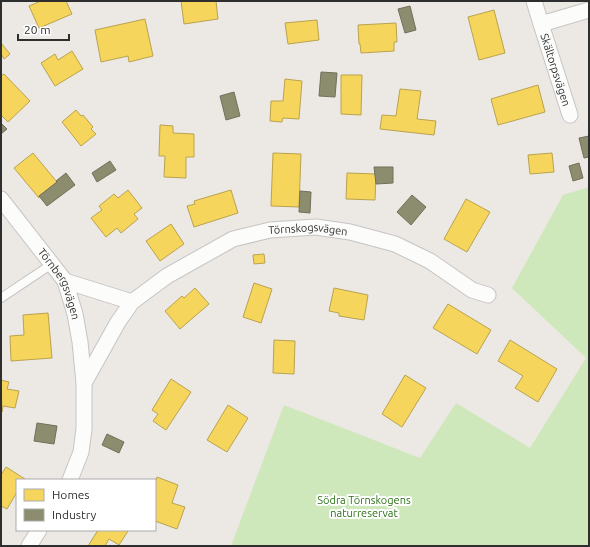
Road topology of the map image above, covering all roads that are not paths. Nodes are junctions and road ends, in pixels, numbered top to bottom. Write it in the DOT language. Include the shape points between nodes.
graph roads {
  1 [pos="534,1"];
  2 [pos="589,10"];
  3 [pos="541,24"];
  4 [pos="570,115"];
  5 [pos="1,199"];
  6 [pos="52,264"];
  7 [pos="65,281"];
  8 [pos="488,295"];
  9 [pos="1,298"];
  10 [pos="132,302"];
  11 [pos="84,383"];
  12 [pos="70,479"];
  13 [pos="38,531"];
  14 [pos="29,546"];
  1 -- 3 [label="street, Skältorpsvägen"];
  2 -- 3 [label="street, Skältorpsvägen"];
  3 -- 4 [label="street, Skältorpsvägen"];
  5 -- 6 [label="street, Törnbergsvägen"];
  6 -- 7 [label="street, Törnbergsvägen"];
  6 -- 9 [label="lane"];
  7 -- 10 [label="street"];
  7 -- 11 [label="street, Törnbergsvägen" via="75,314"];
  8 -- 10 [label="street, Törnskogsvägen" via="472,290 430,262 395,244 350,232 316,227 270,230 233,239 167,276"];
  10 -- 11 [label="street, Törnskogsvägen"];
  11 -- 12 [label="street, Törnskogsvägen" via="81,452"];
  13 -- 14 [label="street"];
}
